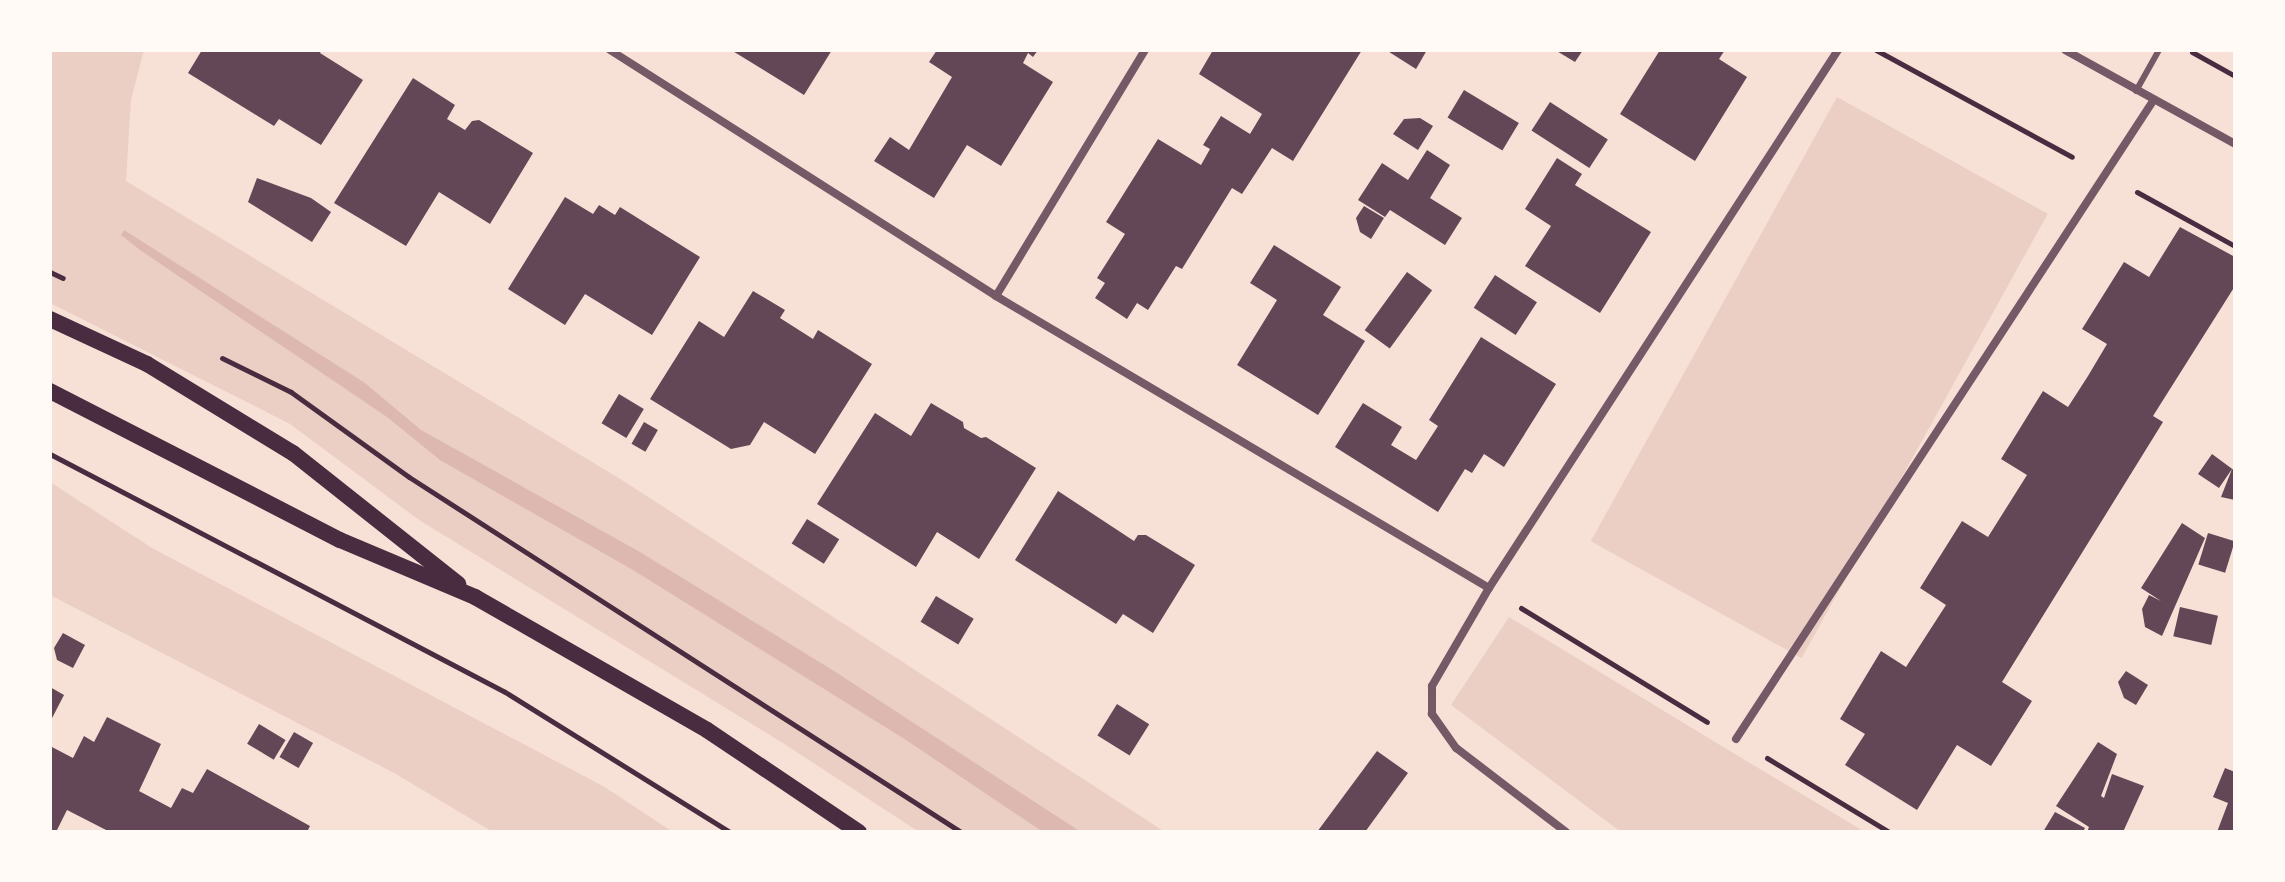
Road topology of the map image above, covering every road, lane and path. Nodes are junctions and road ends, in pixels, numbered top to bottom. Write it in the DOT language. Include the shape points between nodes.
graph roads {
  1 [pos="610,50"];
  2 [pos="1145,50"];
  3 [pos="1838,50"];
  4 [pos="1876,50"];
  5 [pos="2065,50"];
  6 [pos="2159,50"];
  7 [pos="2187,50"];
  8 [pos="2235,76"];
  9 [pos="2136,91"];
  10 [pos="2153,101"];
  11 [pos="2235,144"];
  12 [pos="2105,175"];
  13 [pos="2235,246"];
  14 [pos="50,272"];
  15 [pos="64,279"];
  16 [pos="996,296"];
  17 [pos="50,319"];
  18 [pos="220,357"];
  19 [pos="50,391"];
  20 [pos="50,454"];
  21 [pos="1489,588"];
  22 [pos="475,597"];
  23 [pos="1736,739"];
  24 [pos="730,832"];
  25 [pos="859,832"];
  26 [pos="961,832"];
  27 [pos="1566,832"];
  28 [pos="1889,832"];
  1 -- 16 [label="street"];
  2 -- 16 [label="street"];
  3 -- 21 [label="street"];
  4 -- 12 [label="path"];
  5 -- 9 [label="street"];
  6 -- 9 [label="lane"];
  7 -- 8 [label="path"];
  9 -- 10 [label="street"];
  10 -- 11 [label="street"];
  10 -- 12 [label="street"];
  12 -- 13 [label="path"];
  12 -- 23 [label="street"];
  14 -- 15 [label="path"];
  16 -- 21 [label="street"];
  17 -- 22 [label="main road" via="147,364 293,453"];
  18 -- 26 [label="path" via="291,392 409,477"];
  19 -- 22 [label="main road" via="340,540"];
  20 -- 24 [label="path" via="505,692"];
  21 -- 23 [label="path"];
  21 -- 27 [label="street" via="1432,686 1432,714 1456,748"];
  22 -- 25 [label="main road" via="707,730"];
  23 -- 28 [label="path"];
}
